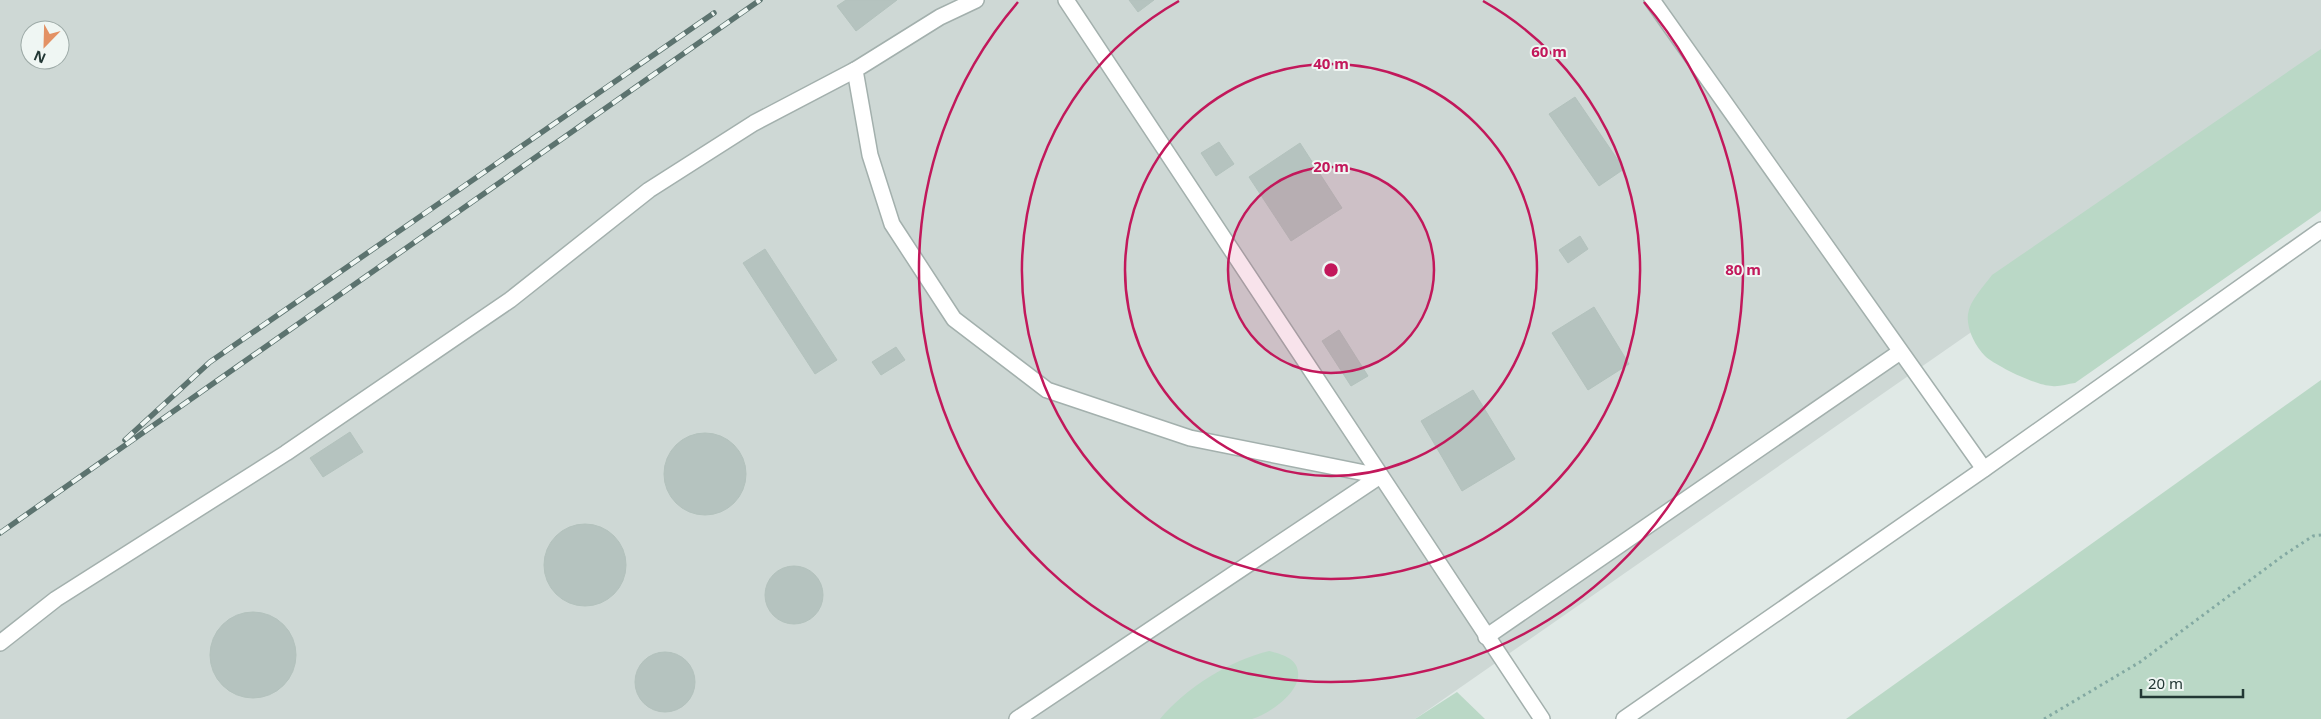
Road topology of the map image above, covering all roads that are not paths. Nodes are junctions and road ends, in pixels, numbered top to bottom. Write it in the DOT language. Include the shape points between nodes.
graph roads {
  1 [pos="976,0"];
  2 [pos="1066,0"];
  3 [pos="1652,0"];
  4 [pos="855,70"];
  5 [pos="2321,230"];
  6 [pos="1900,352"];
  7 [pos="1984,469"];
  8 [pos="1380,476"];
  9 [pos="1486,637"];
  10 [pos="0,643"];
  11 [pos="1017,719"];
  12 [pos="1542,719"];
  13 [pos="1624,719"];
  1 -- 4 [label="street" via="940,17"];
  2 -- 8 [label="street"];
  3 -- 6 [label="street"];
  4 -- 8 [label="street" via="870,155 892,224 954,320 1047,390 1190,438"];
  4 -- 10 [label="street" via="754,123 650,190 510,300 286,453 56,599"];
  5 -- 7 [label="street"];
  6 -- 7 [label="street"];
  6 -- 9 [label="street"];
  7 -- 13 [label="street"];
  8 -- 9 [label="street"];
  8 -- 11 [label="street"];
  9 -- 12 [label="street"];
}
